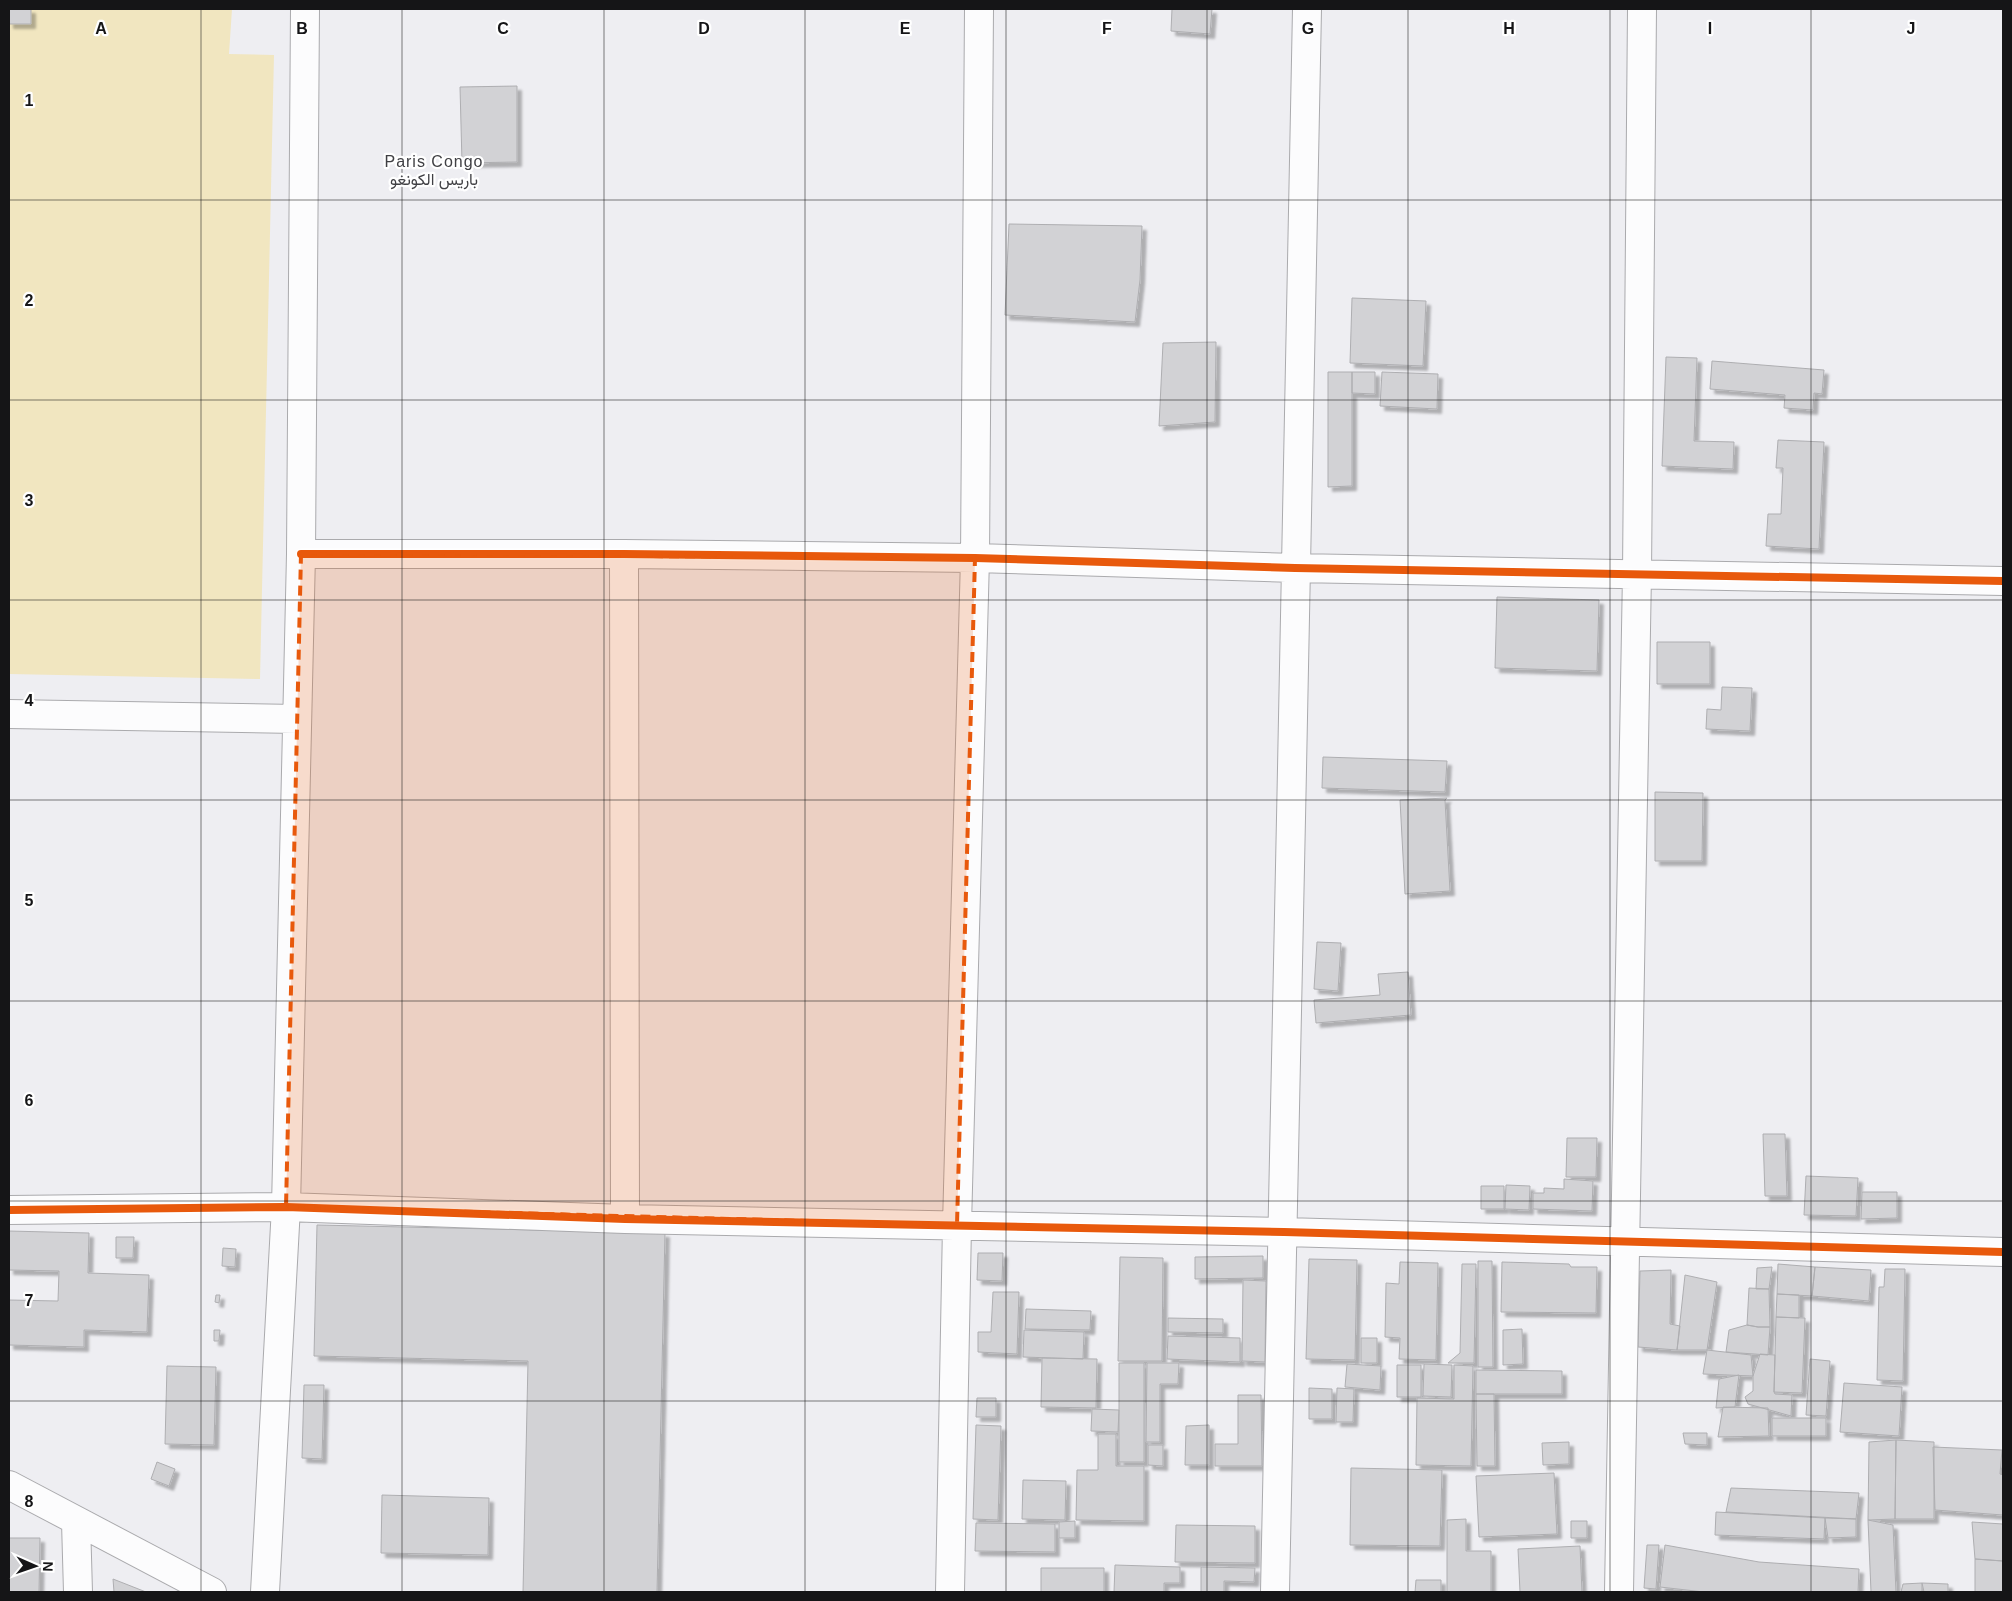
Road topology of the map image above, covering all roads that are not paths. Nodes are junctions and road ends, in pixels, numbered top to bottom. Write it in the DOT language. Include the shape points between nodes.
graph roads {
  1 [pos="305,9"];
  2 [pos="979,9"];
  3 [pos="1307,9"];
  4 [pos="1642,9"];
  5 [pos="301,554"];
  6 [pos="624,554"];
  7 [pos="975,558"];
  8 [pos="1294,568"];
  9 [pos="1638,573"];
  10 [pos="2003,581"];
  11 [pos="9,714"];
  12 [pos="297,719"];
  13 [pos="286,1207"];
  14 [pos="9,1210"];
  15 [pos="625,1219"];
  16 [pos="957,1225"];
  17 [pos="1284,1232"];
  18 [pos="1626,1240"];
  19 [pos="2003,1252"];
  20 [pos="9,1485"];
  21 [pos="76,1522"];
  22 [pos="78,1592"];
  23 [pos="212,1592"];
  24 [pos="266,1592"];
  25 [pos="950,1592"];
  26 [pos="1275,1592"];
  27 [pos="1620,1592"];
  1 -- 5 [label="street"];
  2 -- 7 [label="street"];
  3 -- 8 [label="street"];
  4 -- 9 [label="street"];
  5 -- 6 [label="street"];
  5 -- 12 [label="street"];
  6 -- 7 [label="street"];
  6 -- 15 [label="street"];
  7 -- 8 [label="street"];
  7 -- 16 [label="street"];
  8 -- 9 [label="street"];
  8 -- 17 [label="street"];
  9 -- 10 [label="street"];
  9 -- 18 [label="street"];
  11 -- 12 [label="street"];
  12 -- 13 [label="street"];
  13 -- 14 [label="street"];
  13 -- 15 [label="street"];
  13 -- 24 [label="street"];
  15 -- 16 [label="street"];
  16 -- 17 [label="street"];
  16 -- 25 [label="street"];
  17 -- 18 [label="street"];
  17 -- 26 [label="street"];
  18 -- 19 [label="street"];
  18 -- 27 [label="street"];
  20 -- 21 [label="street"];
  21 -- 22 [label="street"];
  21 -- 23 [label="street"];
}
